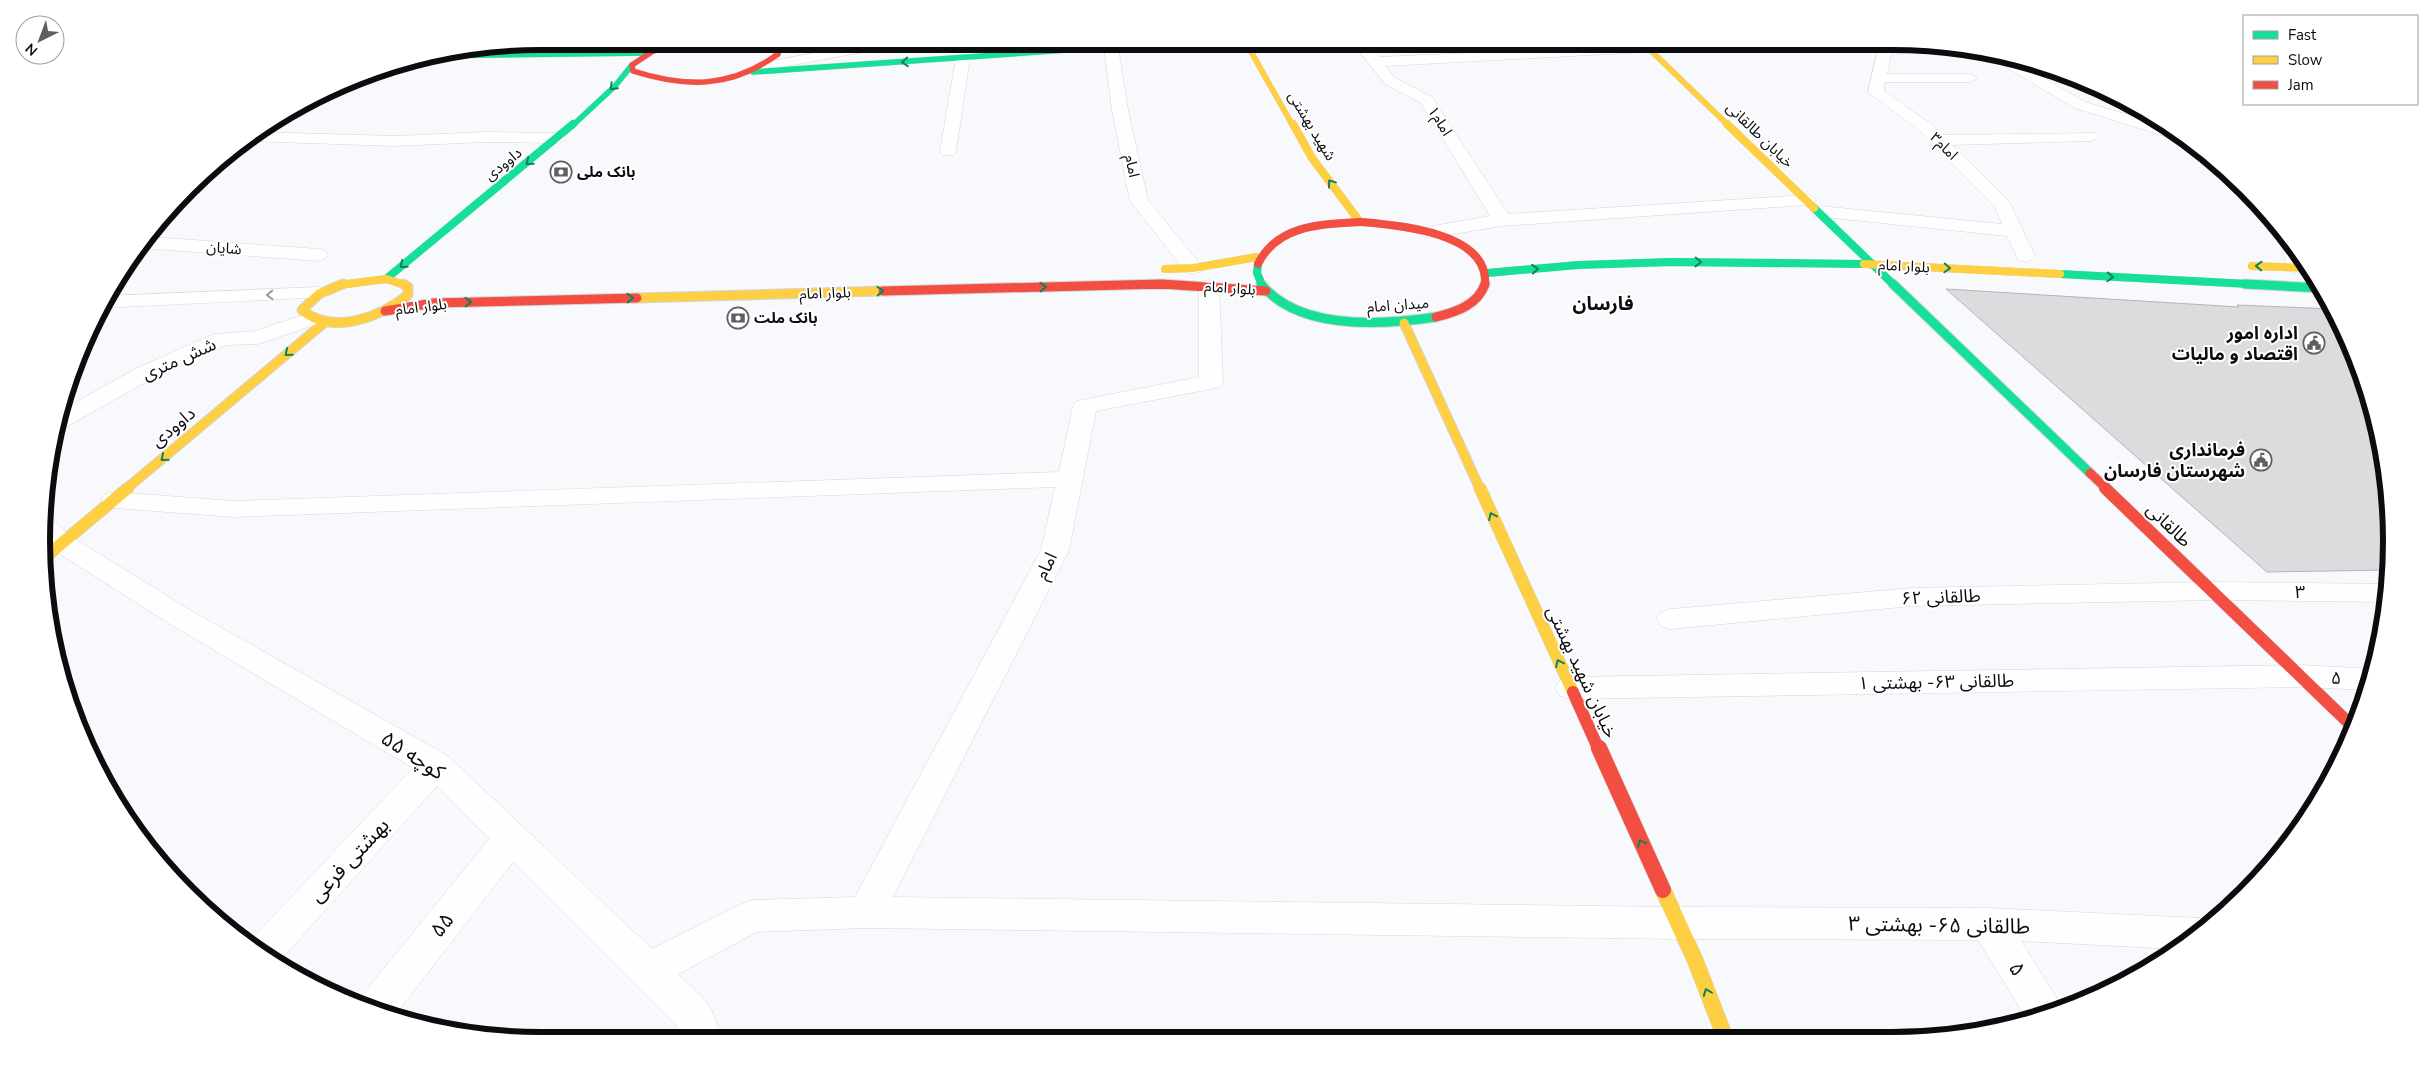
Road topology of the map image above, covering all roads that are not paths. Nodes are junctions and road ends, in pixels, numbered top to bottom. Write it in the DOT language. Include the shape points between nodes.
graph roads {
  1 [pos="653,50"];
  2 [pos="777,50"];
  3 [pos="853,50"];
  4 [pos="1071,50"];
  5 [pos="1111,50"];
  6 [pos="1250,50"];
  7 [pos="1364,50"];
  8 [pos="1564,50"];
  9 [pos="1649,50"];
  10 [pos="1885,50"];
  11 [pos="647,53"];
  12 [pos="468,55"];
  13 [pos="963,58"];
  14 [pos="1373,62"];
  15 [pos="632,65"];
  16 [pos="2013,65"];
  17 [pos="766,66"];
  18 [pos="753,72"];
  19 [pos="1878,78"];
  20 [pos="1970,78"];
  21 [pos="2160,130"];
  22 [pos="2090,136"];
  23 [pos="262,137"];
  24 [pos="558,138"];
  25 [pos="1938,140"];
  26 [pos="948,151"];
  27 [pos="1814,206"];
  28 [pos="1502,220"];
  29 [pos="1360,222"];
  30 [pos="2014,231"];
  31 [pos="1429,232"];
  32 [pos="149,245"];
  33 [pos="1840,249"];
  34 [pos="1859,250"];
  35 [pos="1879,250"];
  36 [pos="318,255"];
  37 [pos="2025,256"];
  38 [pos="1257,258"];
  39 [pos="1872,264"];
  40 [pos="2238,265"];
  41 [pos="2300,268"];
  42 [pos="1152,270"];
  43 [pos="1487,273"];
  44 [pos="1201,277"];
  45 [pos="386,279"];
  46 [pos="678,285"];
  47 [pos="408,287"];
  48 [pos="2312,288"];
  49 [pos="1266,291"];
  50 [pos="319,293"];
  51 [pos="113,302"];
  52 [pos="385,311"];
  53 [pos="105,316"];
  54 [pos="312,317"];
  55 [pos="1404,323"];
  56 [pos="66,417"];
  57 [pos="1069,479"];
  58 [pos="114,500"];
  59 [pos="50,542"];
  60 [pos="50,544"];
  61 [pos="2213,591"];
  62 [pos="2380,593"];
  63 [pos="1671,619"];
  64 [pos="2301,676"];
  65 [pos="2363,679"];
  66 [pos="1571,688"];
  67 [pos="2348,722"];
  68 [pos="436,765"];
  69 [pos="511,838"];
  70 [pos="866,912"];
  71 [pos="1678,924"];
  72 [pos="1989,924"];
  73 [pos="2188,933"];
  74 [pos="267,948"];
  75 [pos="647,971"];
  76 [pos="380,1005"];
  77 [pos="2042,1008"];
  78 [pos="699,1032"];
  79 [pos="1723,1032"];
  1 -- 11 [label="main road"];
  2 -- 17 [label="main road" via="778,54"];
  3 -- 17 [label="street"];
  4 -- 13 [label="main road"];
  5 -- 44 [label="street, امام" via="1139,201"];
  29 -- 6 [label="main road, شهید بهشتی, one-way" via="1312,158"];
  7 -- 14 [label="street, امام۱"];
  8 -- 14 [label="street"];
  9 -- 27 [label="main road, خیابان طالقانی"];
  10 -- 19 [label="street"];
  11 -- 12 [label="main road"];
  11 -- 15 [label="main road, داوودی"];
  13 -- 18 [label="main road, one-way"];
  13 -- 26 [label="street"];
  14 -- 28 [label="street, امام۱" via="1390,80 1427,100"];
  15 -- 18 [label="main road" via="633,71 642,76 673,82 715,80"];
  15 -- 24 [label="main road, داوودی, one-way" via="615,86"];
  16 -- 21 [label="street" via="2080,105"];
  17 -- 18 [label="main road"];
  19 -- 20 [label="street"];
  19 -- 25 [label="street, امام۳" via="1876,92"];
  22 -- 25 [label="street"];
  23 -- 24 [label="street" via="395,141"];
  24 -- 45 [label="main road, داوودی, one-way"];
  25 -- 30 [label="street, امام۳" via="2003,205"];
  27 -- 28 [label="street"];
  27 -- 30 [label="street"];
  27 -- 34 [label="main road, خیابان طالقانی"];
  28 -- 31 [label="street"];
  29 -- 31 [label="main road"];
  29 -- 38 [label="main road" via="1294,232 1271,243"];
  30 -- 37 [label="street, امام۳"];
  31 -- 43 [label="main road" via="1482,256"];
  32 -- 36 [label="street, شایان"];
  33 -- 34 [label="main road, بلوار امام"];
  34 -- 35 [label="main road, بلوار امام"];
  34 -- 39 [label="main road, طالقانی"];
  38 -- 44 [label="main road, بلوار امام"];
  38 -- 49 [label="main road" via="1256,274"];
  43 -- 39 [label="main road, بلوار امام, one-way" via="1578,265 1672,262"];
  39 -- 48 [label="main road, بلوار امام, one-way"];
  39 -- 61 [label="main road, طالقانی"];
  41 -- 40 [label="main road, one-way"];
  42 -- 44 [label="main road, بلوار امام"];
  43 -- 55 [label="main road, میدان امام" via="1484,290 1468,305 1440,316"];
  44 -- 49 [label="main road, بلوار امام"];
  52 -- 44 [label="main road, بلوار امام, one-way" via="456,303 1162,284"];
  44 -- 57 [label="street, امام" via="1211,382 1085,406"];
  45 -- 47 [label="main road, بلوار امام"];
  45 -- 50 [label="main road" via="352,282"];
  46 -- 47 [label="main road, بلوار امام" via="425,291"];
  47 -- 52 [label="main road" via="408,295"];
  49 -- 55 [label="main road, میدان امام" via="1290,306 1324,317 1363,323"];
  50 -- 51 [label="street, one-way"];
  50 -- 54 [label="main road, داوودی" via="305,304"];
  52 -- 54 [label="main road" via="365,318"];
  53 -- 54 [label="street"];
  54 -- 56 [label="street, شش متری" via="258,337 222,339 143,374"];
  54 -- 58 [label="main road, داوودی, one-way"];
  66 -- 55 [label="main road, خیابان شهید بهشتی, one-way"];
  57 -- 58 [label="street" via="234,508"];
  57 -- 70 [label="street, امام" via="1054,550"];
  58 -- 59 [label="main road, داوودی"];
  60 -- 68 [label="street, کوچه ۵۵"];
  61 -- 62 [label="street, ۳"];
  61 -- 63 [label="street, طالقانی ۶۲" via="1912,597"];
  61 -- 64 [label="main road, طالقانی"];
  64 -- 65 [label="street, ۵"];
  64 -- 66 [label="street, طالقانی ۶۳- بهشتی ۱"];
  64 -- 67 [label="main road, طالقانی"];
  71 -- 66 [label="main road, خیابان شهید بهشتی, one-way"];
  68 -- 69 [label="street, کوچه ۵۵"];
  68 -- 74 [label="street, بهشتی فرعی"];
  69 -- 75 [label="street, کوچه ۵۵"];
  69 -- 76 [label="street, ۵۵"];
  70 -- 71 [label="street, طالقانی ۶۵- بهشتی ۳"];
  70 -- 75 [label="street, طالقانی ۶۵- بهشتی ۳" via="752,916"];
  71 -- 72 [label="street, طالقانی ۶۵- بهشتی ۳"];
  79 -- 71 [label="main road, خیابان شهید بهشتی, one-way"];
  72 -- 73 [label="street, طالقانی ۶۵- بهشتی ۳"];
  72 -- 77 [label="street, ۵"];
  75 -- 78 [label="street, کوچه ۵۵" via="696,1018"];
}
